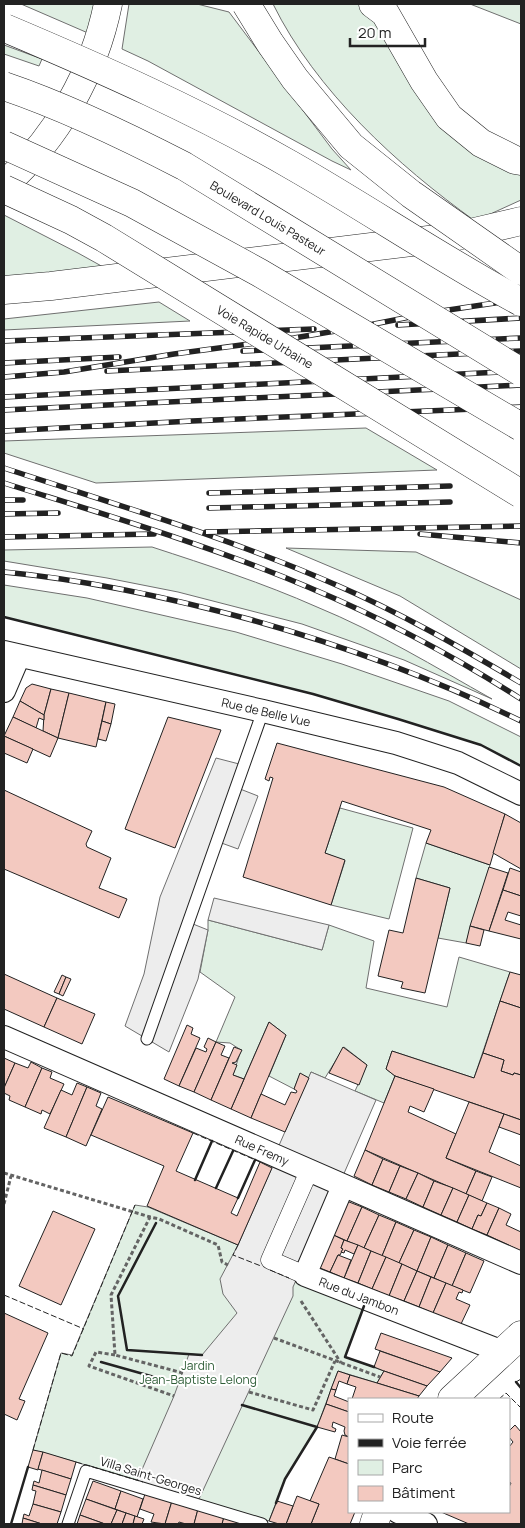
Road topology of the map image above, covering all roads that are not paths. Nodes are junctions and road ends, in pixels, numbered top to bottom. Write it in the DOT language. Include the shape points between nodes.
graph roads {
  1 [pos="108,4"];
  2 [pos="246,4"];
  3 [pos="373,4"];
  4 [pos="4,28"];
  5 [pos="4,86"];
  6 [pos="4,144"];
  7 [pos="521,161"];
  8 [pos="4,187"];
  9 [pos="521,221"];
  10 [pos="521,271"];
  11 [pos="4,290"];
  12 [pos="521,302"];
  13 [pos="521,372"];
  14 [pos="521,427"];
  15 [pos="521,494"];
  16 [pos="12,654"];
  17 [pos="4,692"];
  18 [pos="263,711"];
  19 [pos="521,794"];
  20 [pos="4,1037"];
  21 [pos="147,1039"];
  22 [pos="309,1171"];
  23 [pos="344,1186"];
  24 [pos="521,1263"];
  25 [pos="305,1275"];
  26 [pos="512,1343"];
  27 [pos="453,1398"];
  28 [pos="400,1513"];
  29 [pos="68,1524"];
  30 [pos="262,1524"];
  31 [pos="426,1524"];
  1 -- 8 [label="main road" via="93,57 75,96 48,138"];
  2 -- 10 [label="main road, bridge" via="295,79 351,146 411,194"];
  3 -- 7 [label="main road" via="385,14 449,117 481,143"];
  4 -- 12 [label="main road, bridge" via="120,78 251,142"];
  5 -- 13 [label="main road, Boulevard Louis Pasteur, bridge" via="90,121 184,166"];
  6 -- 14 [label="main road, bridge" via="149,212 260,273"];
  8 -- 15 [label="main road, Voie Rapide Urbaine, bridge" via="104,238"];
  9 -- 11 [label="main road" via="452,237"];
  16 -- 17 [label="street"];
  16 -- 18 [label="street, Rue de Belle Vue"];
  18 -- 19 [label="street, Rue de Belle Vue" via="421,750 458,763"];
  18 -- 21 [label="lane"];
  20 -- 22 [label="street, Rue Fremy"];
  22 -- 23 [label="street, Rue Fremy"];
  22 -- 25 [label="street" via="268,1264"];
  23 -- 24 [label="street, Rue Fremy"];
  23 -- 25 [label="street, Rue du Jambon"];
  25 -- 26 [label="street, Rue du Jambon"];
  26 -- 27 [label="main road"];
  28 -- 31 [label="street"];
  29 -- 30 [label="lane, Villa Saint-Georges" via="86,1471"];
}
